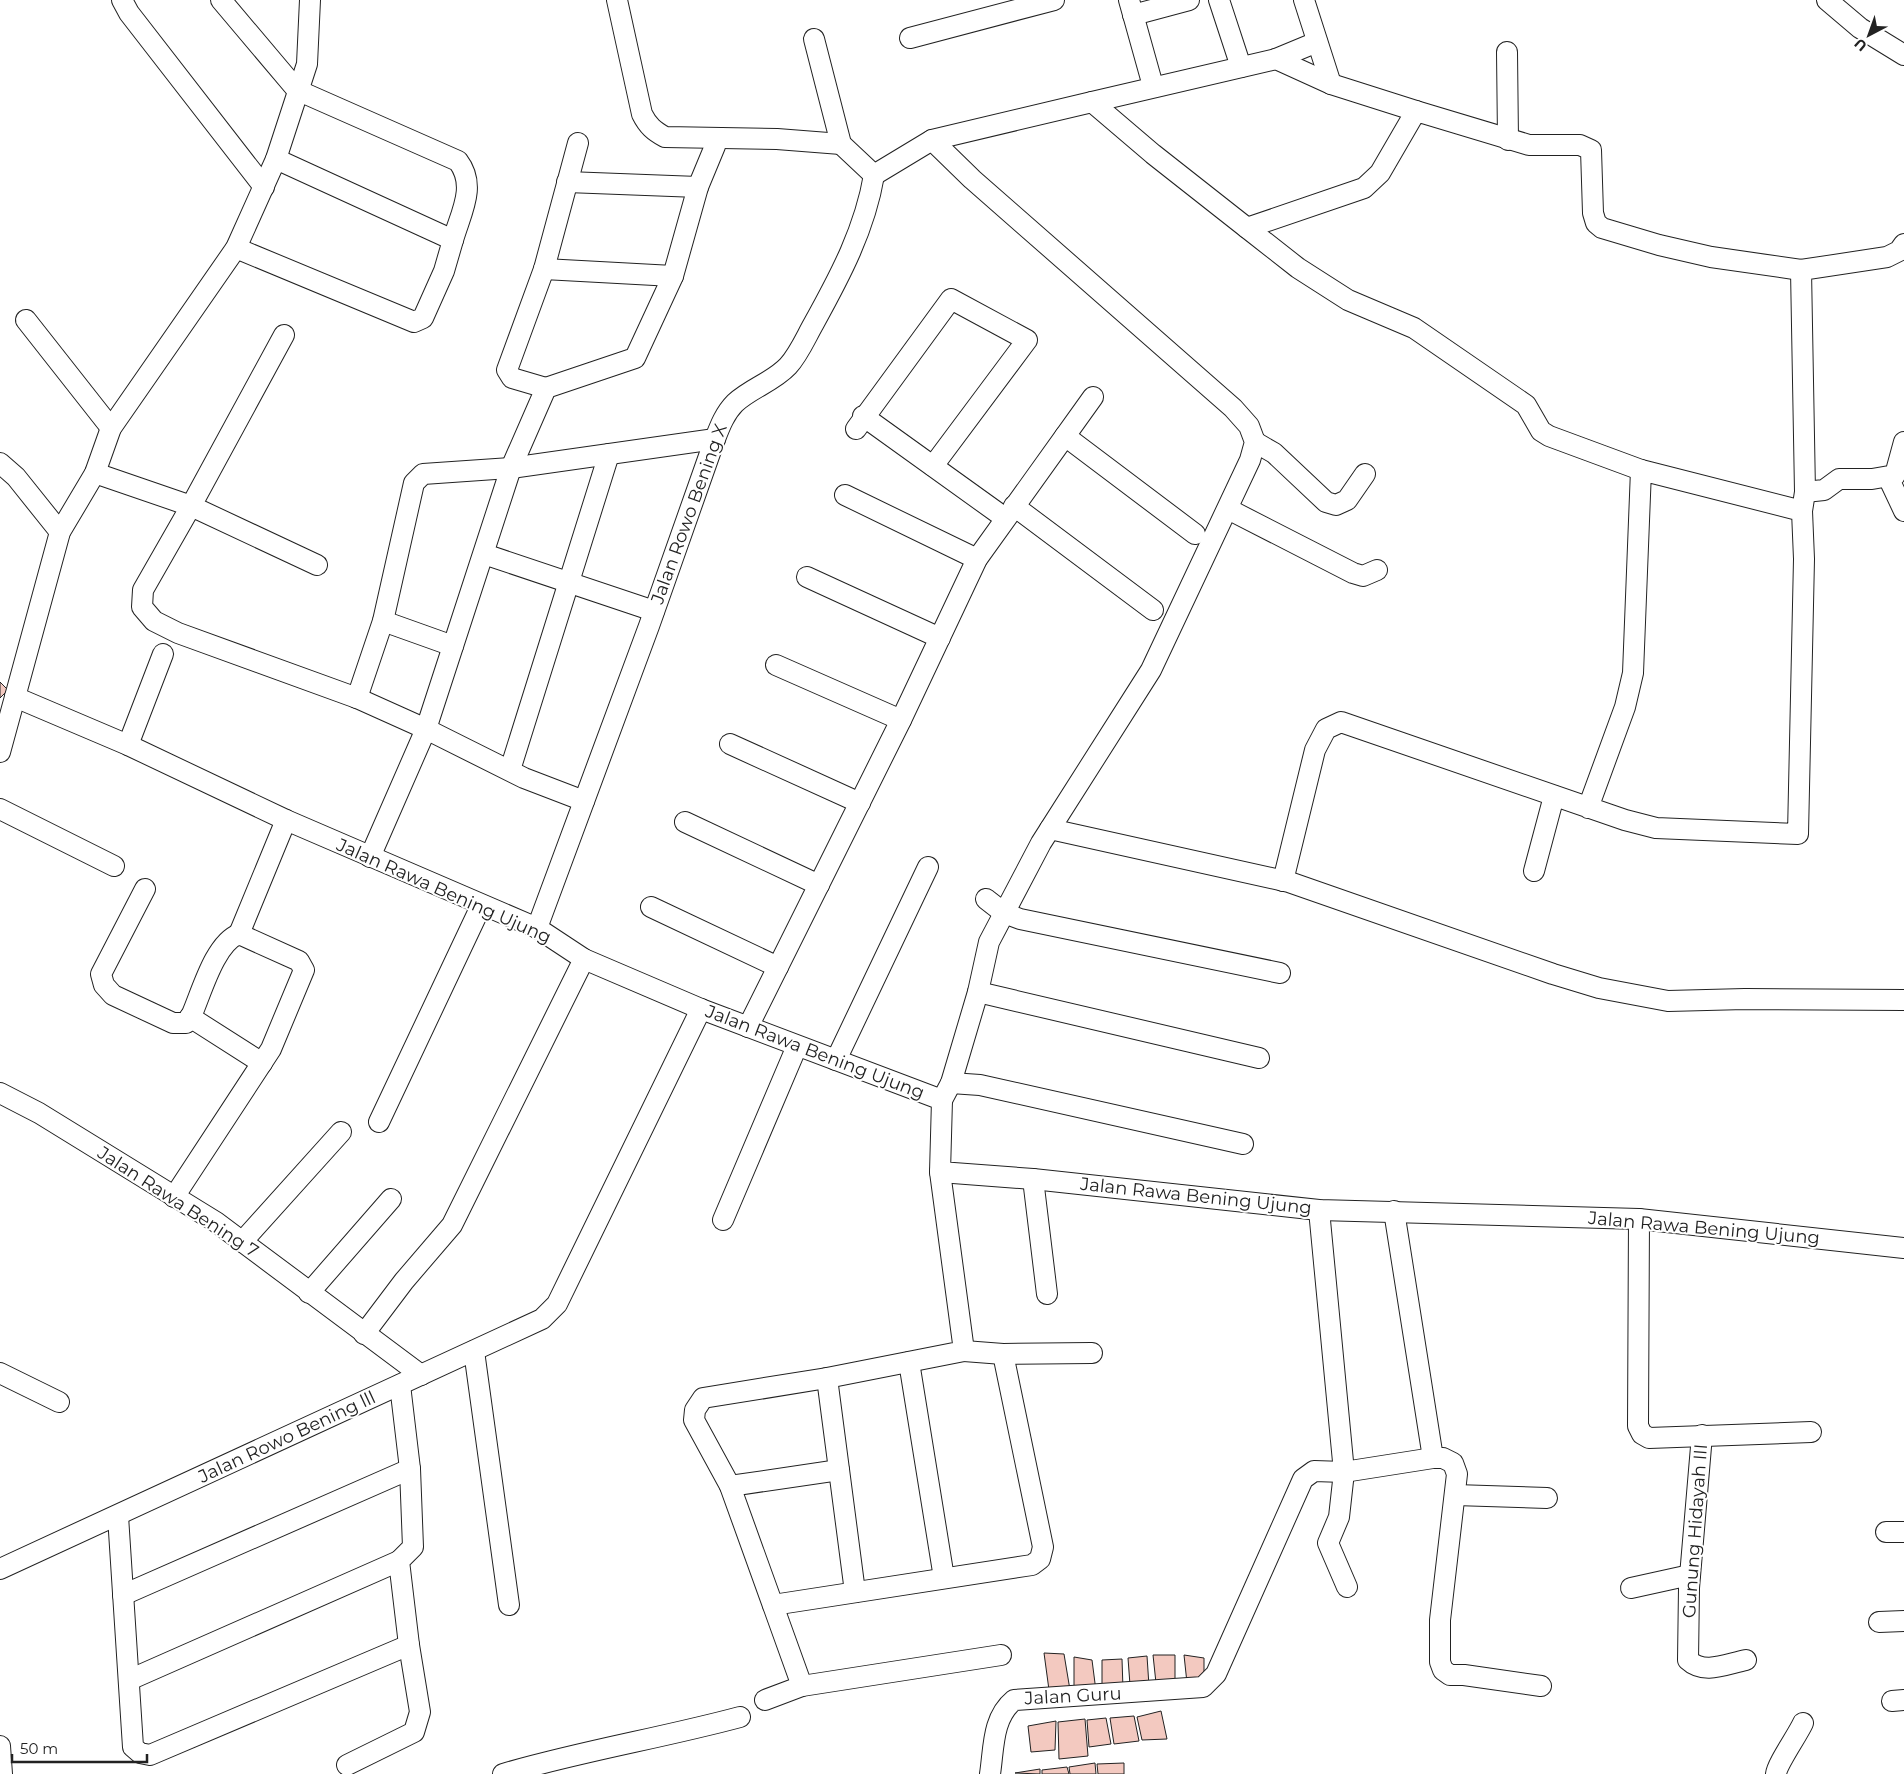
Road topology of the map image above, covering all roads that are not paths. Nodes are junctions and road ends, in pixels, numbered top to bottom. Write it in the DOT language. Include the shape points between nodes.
graph roads {
  1 [pos="122,0"];
  2 [pos="221,0"];
  3 [pos="310,0"];
  4 [pos="617,0"];
  5 [pos="1054,0"];
  6 [pos="1189,0"];
  7 [pos="1219,0"];
  8 [pos="1304,0"];
  9 [pos="1827,0"];
  10 [pos="1131,7"];
  11 [pos="910,38"];
  12 [pos="814,39"];
  13 [pos="1317,42"];
  14 [pos="1507,52"];
  15 [pos="1904,55"];
  16 [pos="1276,59"];
  17 [pos="1242,67"];
  18 [pos="1332,84"];
  19 [pos="1153,86"];
  20 [pos="297,90"];
  21 [pos="1092,102"];
  22 [pos="1416,111"];
  23 [pos="932,140"];
  24 [pos="1508,140"];
  25 [pos="578,142"];
  26 [pos="841,144"];
  27 [pos="715,146"];
  28 [pos="276,159"];
  29 [pos="874,175"];
  30 [pos="567,182"];
  31 [pos="264,186"];
  32 [pos="698,187"];
  33 [pos="1247,228"];
  34 [pos="453,240"];
  35 [pos="1904,244"];
  36 [pos="236,248"];
  37 [pos="544,269"];
  38 [pos="1801,270"];
  39 [pos="673,276"];
  40 [pos="26,320"];
  41 [pos="284,335"];
  42 [pos="546,388"];
  43 [pos="1093,397"];
  44 [pos="111,428"];
  45 [pos="1065,436"];
  46 [pos="715,439"];
  47 [pos="1255,442"];
  48 [pos="1904,442"];
  49 [pos="609,454"];
  50 [pos="0,463"];
  51 [pos="933,466"];
  52 [pos="511,468"];
  53 [pos="1641,470"];
  54 [pos="95,473"];
  55 [pos="1365,474"];
  56 [pos="1888,477"];
  57 [pos="845,495"];
  58 [pos="1803,502"];
  59 [pos="191,506"];
  60 [pos="1228,509"];
  61 [pos="1904,511"];
  62 [pos="1010,512"];
  63 [pos="60,532"];
  64 [pos="1195,534"];
  65 [pos="484,554"];
  66 [pos="977,559"];
  67 [pos="317,565"];
  68 [pos="1377,570"];
  69 [pos="807,577"];
  70 [pos="568,584"];
  71 [pos="1154,610"];
  72 [pos="654,612"];
  73 [pos="383,621"];
  74 [pos="940,638"];
  75 [pos="454,646"];
  76 [pos="162,654"];
  77 [pos="776,665"];
  78 [pos="15,697"];
  79 [pos="357,698"];
  80 [pos="901,720"];
  81 [pos="426,729"];
  82 [pos="730,744"];
  83 [pos="128,745"];
  84 [pos="0,752"];
  85 [pos="510,770"];
  86 [pos="1554,796"];
  87 [pos="584,801"];
  88 [pos="860,803"];
  89 [pos="1588,808"];
  90 [pos="0,809"];
  91 [pos="286,820"];
  92 [pos="685,822"];
  93 [pos="1050,829"];
  94 [pos="370,857"];
  95 [pos="114,866"];
  96 [pos="928,867"];
  97 [pos="1534,871"];
  98 [pos="1283,881"];
  99 [pos="819,885"];
  100 [pos="145,889"];
  101 [pos="986,899"];
  102 [pos="481,906"];
  103 [pos="651,907"];
  104 [pos="1004,913"];
  105 [pos="537,928"];
  106 [pos="239,934"];
  107 [pos="584,959"];
  108 [pos="778,967"];
  109 [pos="1280,973"];
  110 [pos="978,992"];
  111 [pos="1904,1000"];
  112 [pos="701,1009"];
  113 [pos="190,1017"];
  114 [pos="748,1027"];
  115 [pos="797,1046"];
  116 [pos="1259,1058"];
  117 [pos="836,1060"];
  118 [pos="262,1063"];
  119 [pos="946,1092"];
  120 [pos="0,1094"];
  121 [pos="379,1122"];
  122 [pos="341,1132"];
  123 [pos="1243,1144"];
  124 [pos="940,1172"];
  125 [pos="1033,1179"];
  126 [pos="174,1197"];
  127 [pos="391,1199"];
  128 [pos="1318,1210"];
  129 [pos="1394,1211"];
  130 [pos="1639,1219"];
  131 [pos="723,1220"];
  132 [pos="242,1242"];
  133 [pos="1904,1248"];
  134 [pos="309,1293"];
  135 [pos="1047,1294"];
  136 [pos="364,1334"];
  137 [pos="474,1351"];
  138 [pos="964,1351"];
  139 [pos="1092,1353"];
  140 [pos="1003,1354"];
  141 [pos="909,1362"];
  142 [pos="0,1373"];
  143 [pos="421,1375"];
  144 [pos="827,1378"];
  145 [pos="400,1385"];
  146 [pos="59,1402"];
  147 [pos="1811,1432"];
  148 [pos="1702,1436"];
  149 [pos="1433,1458"];
  150 [pos="410,1469"];
  151 [pos="839,1470"];
  152 [pos="1344,1472"];
  153 [pos="730,1486"];
  154 [pos="1455,1496"];
  155 [pos="1547,1498"];
  156 [pos="118,1516"];
  157 [pos="399,1561"];
  158 [pos="0,1569"];
  159 [pos="1690,1575"];
  160 [pos="944,1578"];
  161 [pos="1346,1587"];
  162 [pos="1631,1588"];
  163 [pos="855,1592"];
  164 [pos="123,1595"];
  165 [pos="773,1605"];
  166 [pos="509,1606"];
  167 [pos="1904,1621"];
  168 [pos="1879,1622"];
  169 [pos="409,1645"];
  170 [pos="1001,1655"];
  171 [pos="1746,1660"];
  172 [pos="129,1680"];
  173 [pos="802,1686"];
  174 [pos="1541,1686"];
  175 [pos="765,1700"];
  176 [pos="740,1717"];
  177 [pos="1803,1723"];
  178 [pos="0,1746"];
  179 [pos="347,1765"];
  180 [pos="2,1774"];
  181 [pos="504,1774"];
  182 [pos="990,1774"];
  183 [pos="1776,1774"];
  1 -- 31 [label="street"];
  2 -- 20 [label="street"];
  3 -- 20 [label="street" via="307,64"];
  4 -- 26 [label="street" via="642,114 654,131 665,137"];
  5 -- 11 [label="street"];
  6 -- 10 [label="street"];
  7 -- 17 [label="street"];
  8 -- 13 [label="street"];
  9 -- 15 [label="street" via="1860,28"];
  10 -- 19 [label="street"];
  12 -- 26 [label="street"];
  13 -- 16 [label="street"];
  13 -- 18 [label="street"];
  14 -- 24 [label="street"];
  16 -- 17 [label="street"];
  16 -- 18 [label="street"];
  17 -- 19 [label="street"];
  18 -- 22 [label="street"];
  19 -- 21 [label="street"];
  20 -- 28 [label="street"];
  20 -- 34 [label="street" via="458,161 468,182"];
  21 -- 23 [label="street"];
  21 -- 33 [label="street"];
  22 -- 24 [label="street"];
  22 -- 33 [label="street" via="1380,173 1364,188"];
  23 -- 29 [label="street"];
  23 -- 47 [label="street" via="979,186 1233,408 1249,426"];
  24 -- 38 [label="street" via="1529,145 1580,145 1591,150 1593,213 1596,223 1602,228 1711,257"];
  25 -- 30 [label="street"];
  26 -- 29 [label="street"];
  27 -- 32 [label="street"];
  28 -- 31 [label="street"];
  28 -- 34 [label="street"];
  29 -- 46 [label="street, Jalan Rowo Bening X" via="859,233 837,282 801,346 779,375 736,402 726,414"];
  30 -- 32 [label="street"];
  30 -- 37 [label="street"];
  31 -- 36 [label="street"];
  32 -- 39 [label="street"];
  33 -- 53 [label="street" via="1348,300 1422,333 1526,406 1542,431 1549,436"];
  34 -- 36 [label="street" via="444,271 423,318 414,322"];
  35 -- 38 [label="street" via="1887,257"];
  36 -- 44 [label="street"];
  37 -- 39 [label="street"];
  37 -- 42 [label="street" via="507,370 512,378"];
  38 -- 58 [label="street"];
  39 -- 42 [label="street" via="635,358"];
  40 -- 44 [label="street"];
  41 -- 59 [label="street"];
  42 -- 52 [label="street"];
  43 -- 45 [label="street"];
  44 -- 54 [label="street"];
  45 -- 62 [label="street"];
  45 -- 64 [label="street"];
  46 -- 49 [label="street"];
  46 -- 72 [label="street, Jalan Rowo Bening X"];
  47 -- 55 [label="street" via="1274,453 1326,502 1336,506 1347,500"];
  47 -- 60 [label="street"];
  48 -- 56 [label="street" via="1895,475"];
  49 -- 52 [label="street"];
  49 -- 70 [label="street"];
  50 -- 63 [label="street" via="16,477"];
  51 -- 51 [label="street" via="1027,340 951,299 859,423"];
  51 -- 62 [label="street"];
  52 -- 65 [label="street"];
  52 -- 73 [label="street" via="423,474 418,478 414,483"];
  53 -- 58 [label="street"];
  53 -- 89 [label="street" via="1633,673 1625,707"];
  54 -- 59 [label="street"];
  54 -- 63 [label="street"];
  56 -- 58 [label="street" via="1839,480"];
  56 -- 61 [label="street"];
  57 -- 66 [label="street"];
  58 -- 89 [label="street" via="1798,834 1656,828"];
  59 -- 67 [label="street"];
  59 -- 79 [label="street" via="143,590 142,607 154,621 178,633"];
  60 -- 68 [label="street" via="1353,573 1363,576"];
  60 -- 93 [label="street" via="1151,670"];
  62 -- 66 [label="street"];
  62 -- 71 [label="street"];
  63 -- 78 [label="street"];
  65 -- 70 [label="street"];
  65 -- 75 [label="street"];
  66 -- 74 [label="street"];
  69 -- 74 [label="street"];
  70 -- 72 [label="street"];
  70 -- 85 [label="street"];
  72 -- 87 [label="street, Jalan Rowo Bening X"];
  73 -- 75 [label="street"];
  73 -- 79 [label="street"];
  74 -- 80 [label="street"];
  75 -- 81 [label="street"];
  76 -- 83 [label="street"];
  77 -- 80 [label="street"];
  78 -- 83 [label="street, Jalan Rawa Bening Ujung"];
  78 -- 84 [label="street"];
  79 -- 81 [label="street"];
  80 -- 88 [label="street"];
  81 -- 85 [label="street"];
  81 -- 94 [label="street"];
  82 -- 88 [label="street"];
  83 -- 91 [label="street, Jalan Rawa Bening Ujung"];
  85 -- 87 [label="street"];
  86 -- 89 [label="street"];
  86 -- 97 [label="street"];
  86 -- 98 [label="street" via="1341,722 1333,724 1321,735 1315,750"];
  87 -- 105 [label="street, Jalan Rowo Bening X"];
  88 -- 99 [label="street"];
  90 -- 95 [label="street"];
  91 -- 94 [label="street, Jalan Rawa Bening Ujung"];
  91 -- 106 [label="street"];
  92 -- 99 [label="street"];
  93 -- 98 [label="street"];
  93 -- 104 [label="street"];
  94 -- 102 [label="street, Jalan Rawa Bening Ujung"];
  96 -- 117 [label="street"];
  98 -- 111 [label="street" via="1599,988 1668,1001"];
  99 -- 108 [label="street"];
  100 -- 113 [label="street" via="101,974 104,985 113,995 173,1023 186,1023"];
  101 -- 104 [label="street"];
  102 -- 105 [label="street, Jalan Rawa Bening Ujung"];
  102 -- 121 [label="street"];
  103 -- 108 [label="street"];
  104 -- 109 [label="street"];
  104 -- 110 [label="street" via="989,942"];
  105 -- 107 [label="street, Jalan Rawa Bening Ujung"];
  106 -- 113 [label="street" via="231,937 220,949"];
  106 -- 118 [label="street" via="299,961 304,970"];
  107 -- 112 [label="street, Jalan Rawa Bening Ujung"];
  107 -- 136 [label="street" via="452,1225"];
  108 -- 114 [label="street"];
  110 -- 116 [label="street"];
  110 -- 119 [label="street"];
  112 -- 114 [label="street, Jalan Rawa Bening Ujung"];
  112 -- 137 [label="street, Jalan Rowo Bening lll" via="557,1304 542,1319"];
  113 -- 118 [label="street"];
  114 -- 115 [label="street, Jalan Rawa Bening Ujung"];
  115 -- 117 [label="street, Jalan Rawa Bening Ujung"];
  115 -- 131 [label="street"];
  117 -- 119 [label="street, Jalan Rawa Bening Ujung"];
  118 -- 126 [label="street"];
  119 -- 123 [label="street" via="980,1085"];
  119 -- 124 [label="street, Jalan Rawa Bening Ujung"];
  120 -- 126 [label="street, Jalan Rawa Bening 7" via="39,1113"];
  122 -- 132 [label="street"];
  124 -- 125 [label="street, Jalan Rawa Bening Ujung"];
  124 -- 138 [label="street"];
  125 -- 128 [label="street, Jalan Rawa Bening Ujung"];
  125 -- 135 [label="street"];
  126 -- 132 [label="street, Jalan Rawa Bening 7"];
  127 -- 134 [label="street"];
  128 -- 129 [label="street, Jalan Rawa Bening Ujung"];
  128 -- 152 [label="street"];
  129 -- 130 [label="street, Jalan Rawa Bening Ujung"];
  129 -- 149 [label="street"];
  130 -- 133 [label="street, Jalan Rawa Bening Ujung"];
  130 -- 148 [label="street, Gunung Hidayah III" via="1638,1426 1648,1438"];
  132 -- 134 [label="street, Jalan Rawa Bening 7"];
  134 -- 136 [label="street, Jalan Rawa Bening 7"];
  136 -- 143 [label="street, Jalan Rawa Bening 7"];
  137 -- 143 [label="street, Jalan Rowo Bening lll"];
  137 -- 166 [label="street"];
  138 -- 140 [label="street"];
  138 -- 141 [label="street"];
  139 -- 140 [label="street"];
  140 -- 160 [label="street" via="1043,1547 1040,1559 1032,1565"];
  141 -- 144 [label="street"];
  141 -- 160 [label="street"];
  142 -- 146 [label="street"];
  143 -- 145 [label="street, Jalan Rowo Bening lll"];
  144 -- 151 [label="street"];
  144 -- 153 [label="street" via="703,1398 695,1410 694,1420"];
  145 -- 150 [label="street"];
  145 -- 156 [label="street, Jalan Rowo Bening lll"];
  147 -- 148 [label="street"];
  148 -- 159 [label="street, Gunung Hidayah III"];
  149 -- 152 [label="street, Jalan Guru"];
  149 -- 154 [label="street" via="1453,1463 1457,1474"];
  150 -- 157 [label="street" via="413,1547"];
  150 -- 164 [label="street"];
  151 -- 153 [label="street"];
  151 -- 163 [label="street"];
  152 -- 161 [label="street" via="1339,1517 1328,1544"];
  152 -- 182 [label="street, Jalan Guru" via="1314,1471 1303,1479 1216,1674 1202,1687 1014,1700 998,1719"];
  153 -- 165 [label="street"];
  154 -- 155 [label="street"];
  154 -- 174 [label="street" via="1440,1620 1440,1662 1443,1670 1450,1675"];
  156 -- 158 [label="street, Jalan Rowo Bening lll"];
  156 -- 164 [label="street"];
  157 -- 169 [label="street"];
  157 -- 172 [label="street"];
  159 -- 162 [label="street"];
  159 -- 171 [label="street, Gunung Hidayah III" via="1688,1660 1704,1669"];
  160 -- 163 [label="street"];
  163 -- 165 [label="street"];
  164 -- 172 [label="street"];
  165 -- 173 [label="street"];
  167 -- 168 [label="street"];
  169 -- 172 [label="street" via="150,1755 133,1748"];
  169 -- 179 [label="street" via="420,1712 414,1732"];
  170 -- 173 [label="street"];
  173 -- 175 [label="street"];
  176 -- 181 [label="street"];
  177 -- 183 [label="street"];
  178 -- 180 [label="street"];
}
